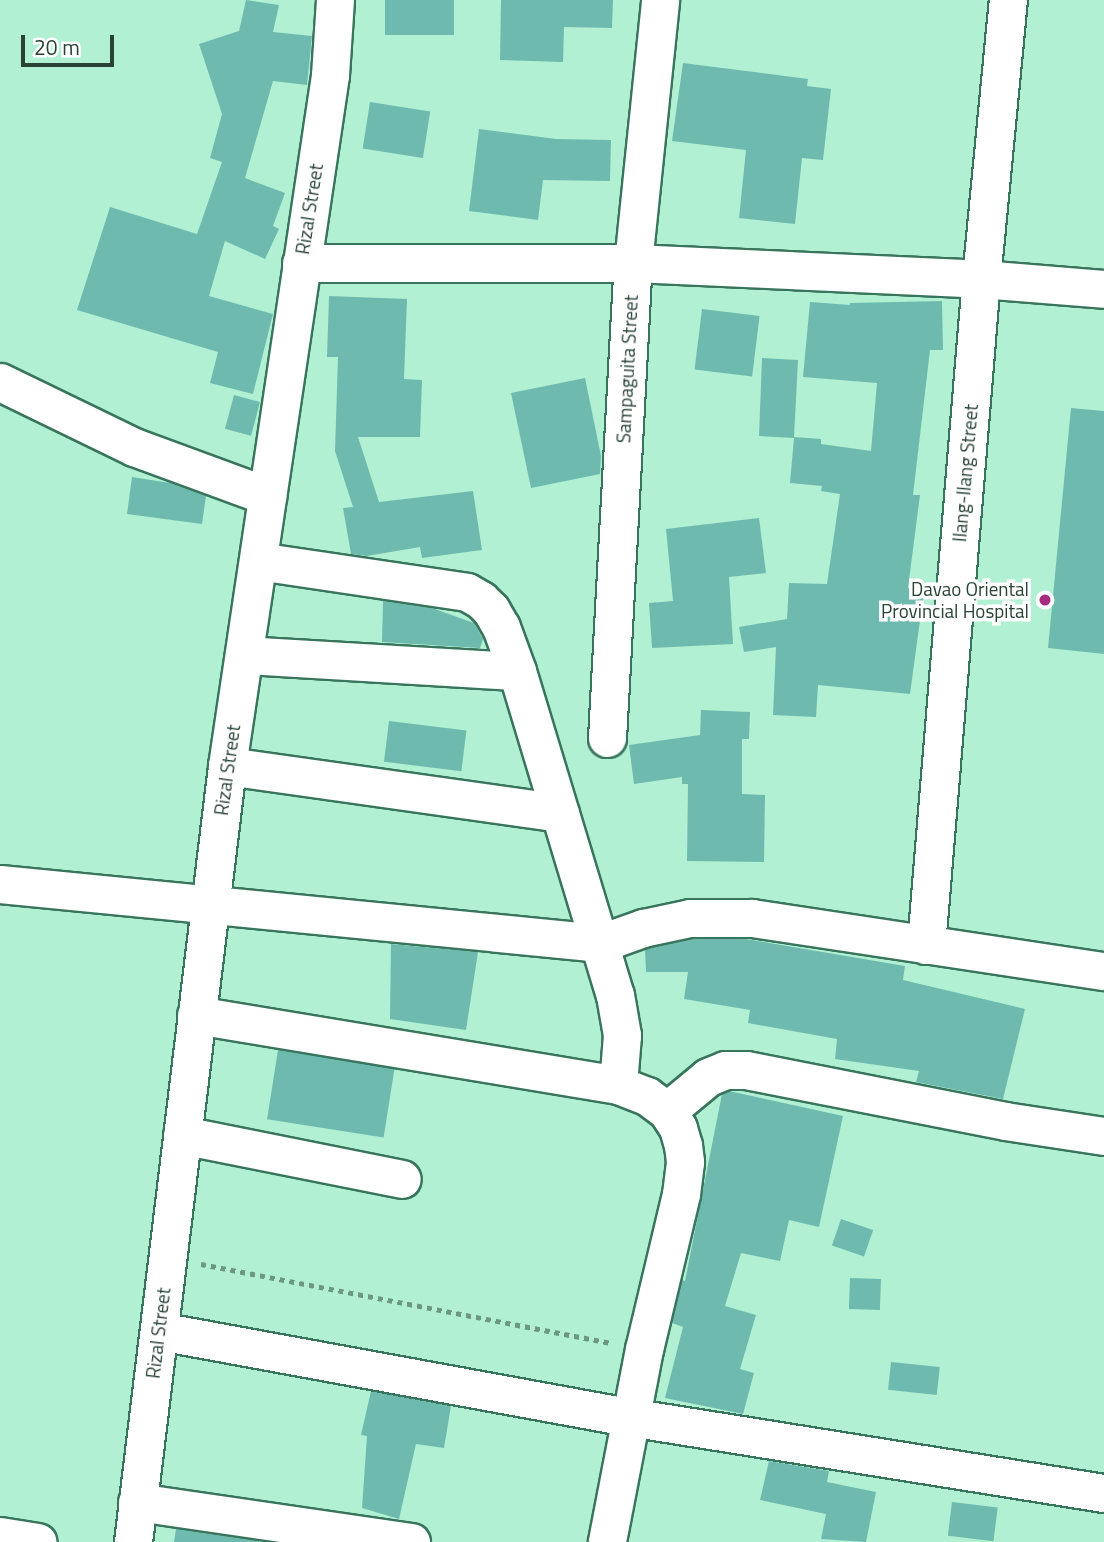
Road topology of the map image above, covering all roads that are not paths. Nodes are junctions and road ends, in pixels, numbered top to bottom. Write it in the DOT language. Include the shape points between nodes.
graph roads {
  1 [pos="335,0"];
  2 [pos="660,0"];
  3 [pos="1007,0"];
  4 [pos="301,263"];
  5 [pos="633,263"];
  6 [pos="981,279"];
  7 [pos="1104,289"];
  8 [pos="0,382"];
  9 [pos="267,496"];
  10 [pos="258,561"];
  11 [pos="244,656"];
  12 [pos="517,671"];
  13 [pos="607,738"];
  14 [pos="228,766"];
  15 [pos="560,813"];
  16 [pos="0,884"];
  17 [pos="210,903"];
  18 [pos="601,943"];
  19 [pos="926,945"];
  20 [pos="1104,971"];
  21 [pos="197,1015"];
  22 [pos="618,1085"];
  23 [pos="667,1111"];
  24 [pos="182,1135"];
  25 [pos="1104,1136"];
  26 [pos="402,1179"];
  27 [pos="159,1331"];
  28 [pos="629,1417"];
  29 [pos="1104,1493"];
  30 [pos="138,1502"];
  31 [pos="0,1536"];
  32 [pos="38,1542"];
  33 [pos="132,1542"];
  34 [pos="411,1542"];
  35 [pos="607,1542"];
  1 -- 4 [label="street, Rizal Street" via="330,75"];
  2 -- 5 [label="street, Sampaguita Street"];
  3 -- 6 [label="street, Ilang-Ilang Street"];
  4 -- 5 [label="street"];
  4 -- 9 [label="street, Rizal Street"];
  5 -- 6 [label="street"];
  5 -- 13 [label="street, Sampaguita Street"];
  6 -- 7 [label="street"];
  6 -- 19 [label="street, Ilang-Ilang Street"];
  8 -- 9 [label="street" via="134,447"];
  9 -- 10 [label="street, Rizal Street"];
  10 -- 11 [label="street, Rizal Street"];
  10 -- 12 [label="street" via="467,592 491,610"];
  11 -- 12 [label="street"];
  11 -- 14 [label="street, Rizal Street"];
  12 -- 15 [label="street"];
  14 -- 15 [label="street"];
  14 -- 17 [label="street, Rizal Street"];
  15 -- 18 [label="street"];
  16 -- 17 [label="street"];
  17 -- 18 [label="street"];
  17 -- 21 [label="street, Rizal Street"];
  18 -- 19 [label="street" via="690,918 752,918"];
  18 -- 22 [label="street" via="622,1034"];
  19 -- 20 [label="street"];
  21 -- 22 [label="street"];
  21 -- 24 [label="street, Rizal Street"];
  22 -- 23 [label="street" via="647,1096"];
  23 -- 25 [label="street" via="708,1077 725,1070 746,1070"];
  23 -- 28 [label="street" via="678,1128 685,1162"];
  24 -- 26 [label="street"];
  24 -- 27 [label="street, Rizal Street"];
  27 -- 28 [label="street"];
  27 -- 30 [label="street, Rizal Street"];
  28 -- 29 [label="street"];
  28 -- 35 [label="street"];
  30 -- 33 [label="street, Rizal Street"];
  30 -- 34 [label="street"];
  31 -- 32 [label="street"];
}
